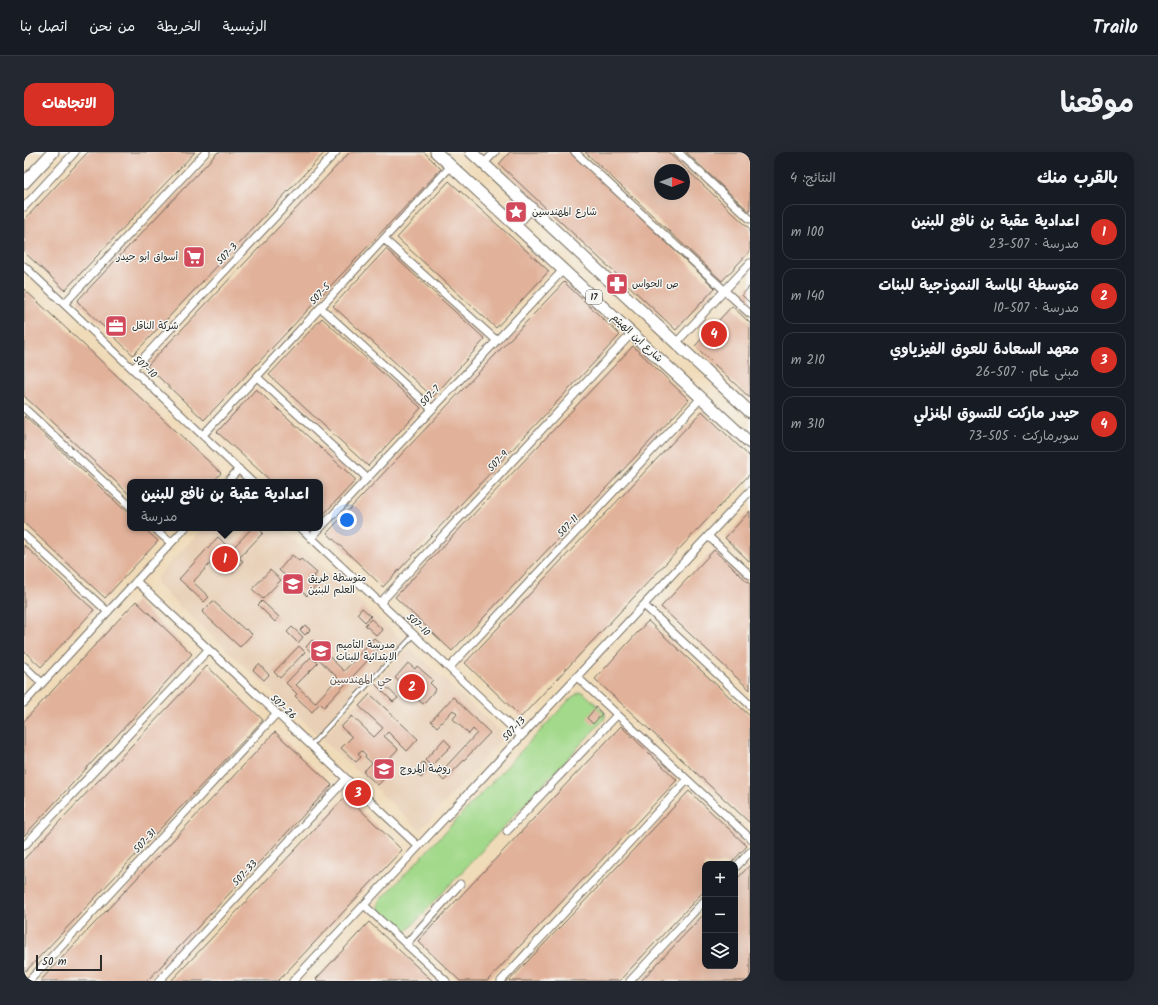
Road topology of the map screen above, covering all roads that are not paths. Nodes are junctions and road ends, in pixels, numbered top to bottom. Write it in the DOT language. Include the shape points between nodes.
graph roads {
  1 [pos="52,152"];
  2 [pos="75,152"];
  3 [pos="206,152"];
  4 [pos="336,152"];
  5 [pos="436,152"];
  6 [pos="471,152"];
  7 [pos="494,152"];
  8 [pos="575,152"];
  9 [pos="678,152"];
  10 [pos="483,164"];
  11 [pos="451,166"];
  12 [pos="24,183"];
  13 [pos="24,207"];
  14 [pos="531,207"];
  15 [pos="750,219"];
  16 [pos="515,225"];
  17 [pos="384,239"];
  18 [pos="750,263"];
  19 [pos="24,266"];
  20 [pos="564,269"];
  21 [pos="725,290"];
  22 [pos="64,304"];
  23 [pos="321,308"];
  24 [pos="750,314"];
  25 [pos="632,333"];
  26 [pos="496,340"];
  27 [pos="676,343"];
  28 [pos="133,369"];
  29 [pos="257,376"];
  30 [pos="701,398"];
  31 [pos="24,408"];
  32 [pos="432,409"];
  33 [pos="750,412"];
  34 [pos="203,435"];
  35 [pos="750,443"];
  36 [pos="239,469"];
  37 [pos="367,478"];
  38 [pos="230,479"];
  39 [pos="249,479"];
  40 [pos="750,491"];
  41 [pos="127,503"];
  42 [pos="323,525"];
  43 [pos="157,531"];
  44 [pos="182,531"];
  45 [pos="304,531"];
  46 [pos="318,531"];
  47 [pos="24,534"];
  48 [pos="708,536"];
  49 [pos="311,538"];
  50 [pos="170,543"];
  51 [pos="750,575"];
  52 [pos="136,581"];
  53 [pos="380,602"];
  54 [pos="644,605"];
  55 [pos="108,612"];
  56 [pos="414,635"];
  57 [pos="208,650"];
  58 [pos="24,666"];
  59 [pos="449,668"];
  60 [pos="577,677"];
  61 [pos="42,683"];
  62 [pos="24,703"];
  63 [pos="750,705"];
  64 [pos="276,714"];
  65 [pos="617,715"];
  66 [pos="521,736"];
  67 [pos="310,746"];
  68 [pos="346,779"];
  69 [pos="687,780"];
  70 [pos="507,831"];
  71 [pos="750,838"];
  72 [pos="24,846"];
  73 [pos="418,846"];
  74 [pos="750,852"];
  75 [pos="738,865"];
  76 [pos="460,884"];
  77 [pos="702,903"];
  78 [pos="364,905"];
  79 [pos="406,944"];
  80 [pos="295,978"];
  81 [pos="29,981"];
  82 [pos="159,981"];
  83 [pos="304,981"];
  84 [pos="446,981"];
  85 [pos="501,981"];
  86 [pos="630,981"];
  1 -- 12 [label="main road"];
  2 -- 13 [label="street"];
  3 -- 22 [label="street"];
  4 -- 28 [label="street, 507-3"];
  5 -- 11 [label="main road, شارع ابن الهيثم / 17"];
  6 -- 10 [label="main road, 17"];
  7 -- 10 [label="street"];
  8 -- 21 [label="street"];
  9 -- 15 [label="street"];
  10 -- 14 [label="main road, 17"];
  11 -- 16 [label="main road, شارع ابن الهيثم / 17"];
  11 -- 17 [label="street, 507-5"];
  14 -- 16 [label="main road"];
  14 -- 27 [label="main road, 17"];
  16 -- 20 [label="main road, شارع ابن الهيثم / 17"];
  17 -- 23 [label="street, 507-5"];
  17 -- 26 [label="street"];
  18 -- 21 [label="street"];
  19 -- 22 [label="street, 507-10"];
  20 -- 25 [label="main road, شارع ابن الهيثم / 17"];
  20 -- 26 [label="street, 507-7"];
  21 -- 24 [label="street"];
  21 -- 27 [label="street"];
  22 -- 28 [label="street, 507-10"];
  23 -- 29 [label="street, 507-5"];
  23 -- 32 [label="street"];
  25 -- 30 [label="main road, شارع ابن الهيثم / 17"];
  25 -- 53 [label="street, 507-9"];
  26 -- 32 [label="street, 507-7"];
  27 -- 33 [label="main road, 17"];
  28 -- 34 [label="street, 507-10"];
  29 -- 34 [label="street, 507-5"];
  29 -- 37 [label="street"];
  30 -- 35 [label="main road, شارع ابن الهيثم / 17"];
  30 -- 59 [label="street, 507-11"];
  31 -- 41 [label="street"];
  32 -- 37 [label="street, 507-7"];
  34 -- 36 [label="street, 507-10"];
  36 -- 38 [label="street"];
  36 -- 39 [label="street, 507-10"];
  37 -- 42 [label="street, 507-7"];
  40 -- 48 [label="street, 507-13"];
  43 -- 50 [label="street"];
  44 -- 50 [label="street"];
  45 -- 49 [label="street, 507-10"];
  46 -- 49 [label="street, 507-7"];
  47 -- 55 [label="street"];
  48 -- 51 [label="street"];
  48 -- 54 [label="street, 507-13"];
  49 -- 53 [label="street, 507-10"];
  50 -- 52 [label="street"];
  52 -- 55 [label="street"];
  52 -- 57 [label="street, 507-26"];
  53 -- 56 [label="street, 507-10"];
  54 -- 60 [label="street, 507-13"];
  54 -- 63 [label="street"];
  55 -- 61 [label="street"];
  56 -- 59 [label="street, 507-10"];
  56 -- 67 [label="lane"];
  57 -- 64 [label="street, 507-26"];
  57 -- 72 [label="street"];
  58 -- 61 [label="street"];
  59 -- 66 [label="street, 507-10"];
  60 -- 65 [label="street"];
  60 -- 66 [label="street, 507-13"];
  61 -- 62 [label="street"];
  64 -- 67 [label="street, 507-26"];
  64 -- 81 [label="street, 507-31"];
  65 -- 69 [label="street"];
  65 -- 70 [label="street"];
  66 -- 73 [label="street, 507-13"];
  67 -- 68 [label="street, 507-26"];
  68 -- 73 [label="street, 507-26"];
  68 -- 82 [label="street, 507-33"];
  69 -- 71 [label="street"];
  69 -- 85 [label="street"];
  73 -- 78 [label="street, 507-13"];
  74 -- 75 [label="street"];
  76 -- 79 [label="street"];
  77 -- 86 [label="street"];
  78 -- 79 [label="street"];
  78 -- 80 [label="street, 507-13"];
  79 -- 84 [label="street"];
  80 -- 83 [label="street"];
}
